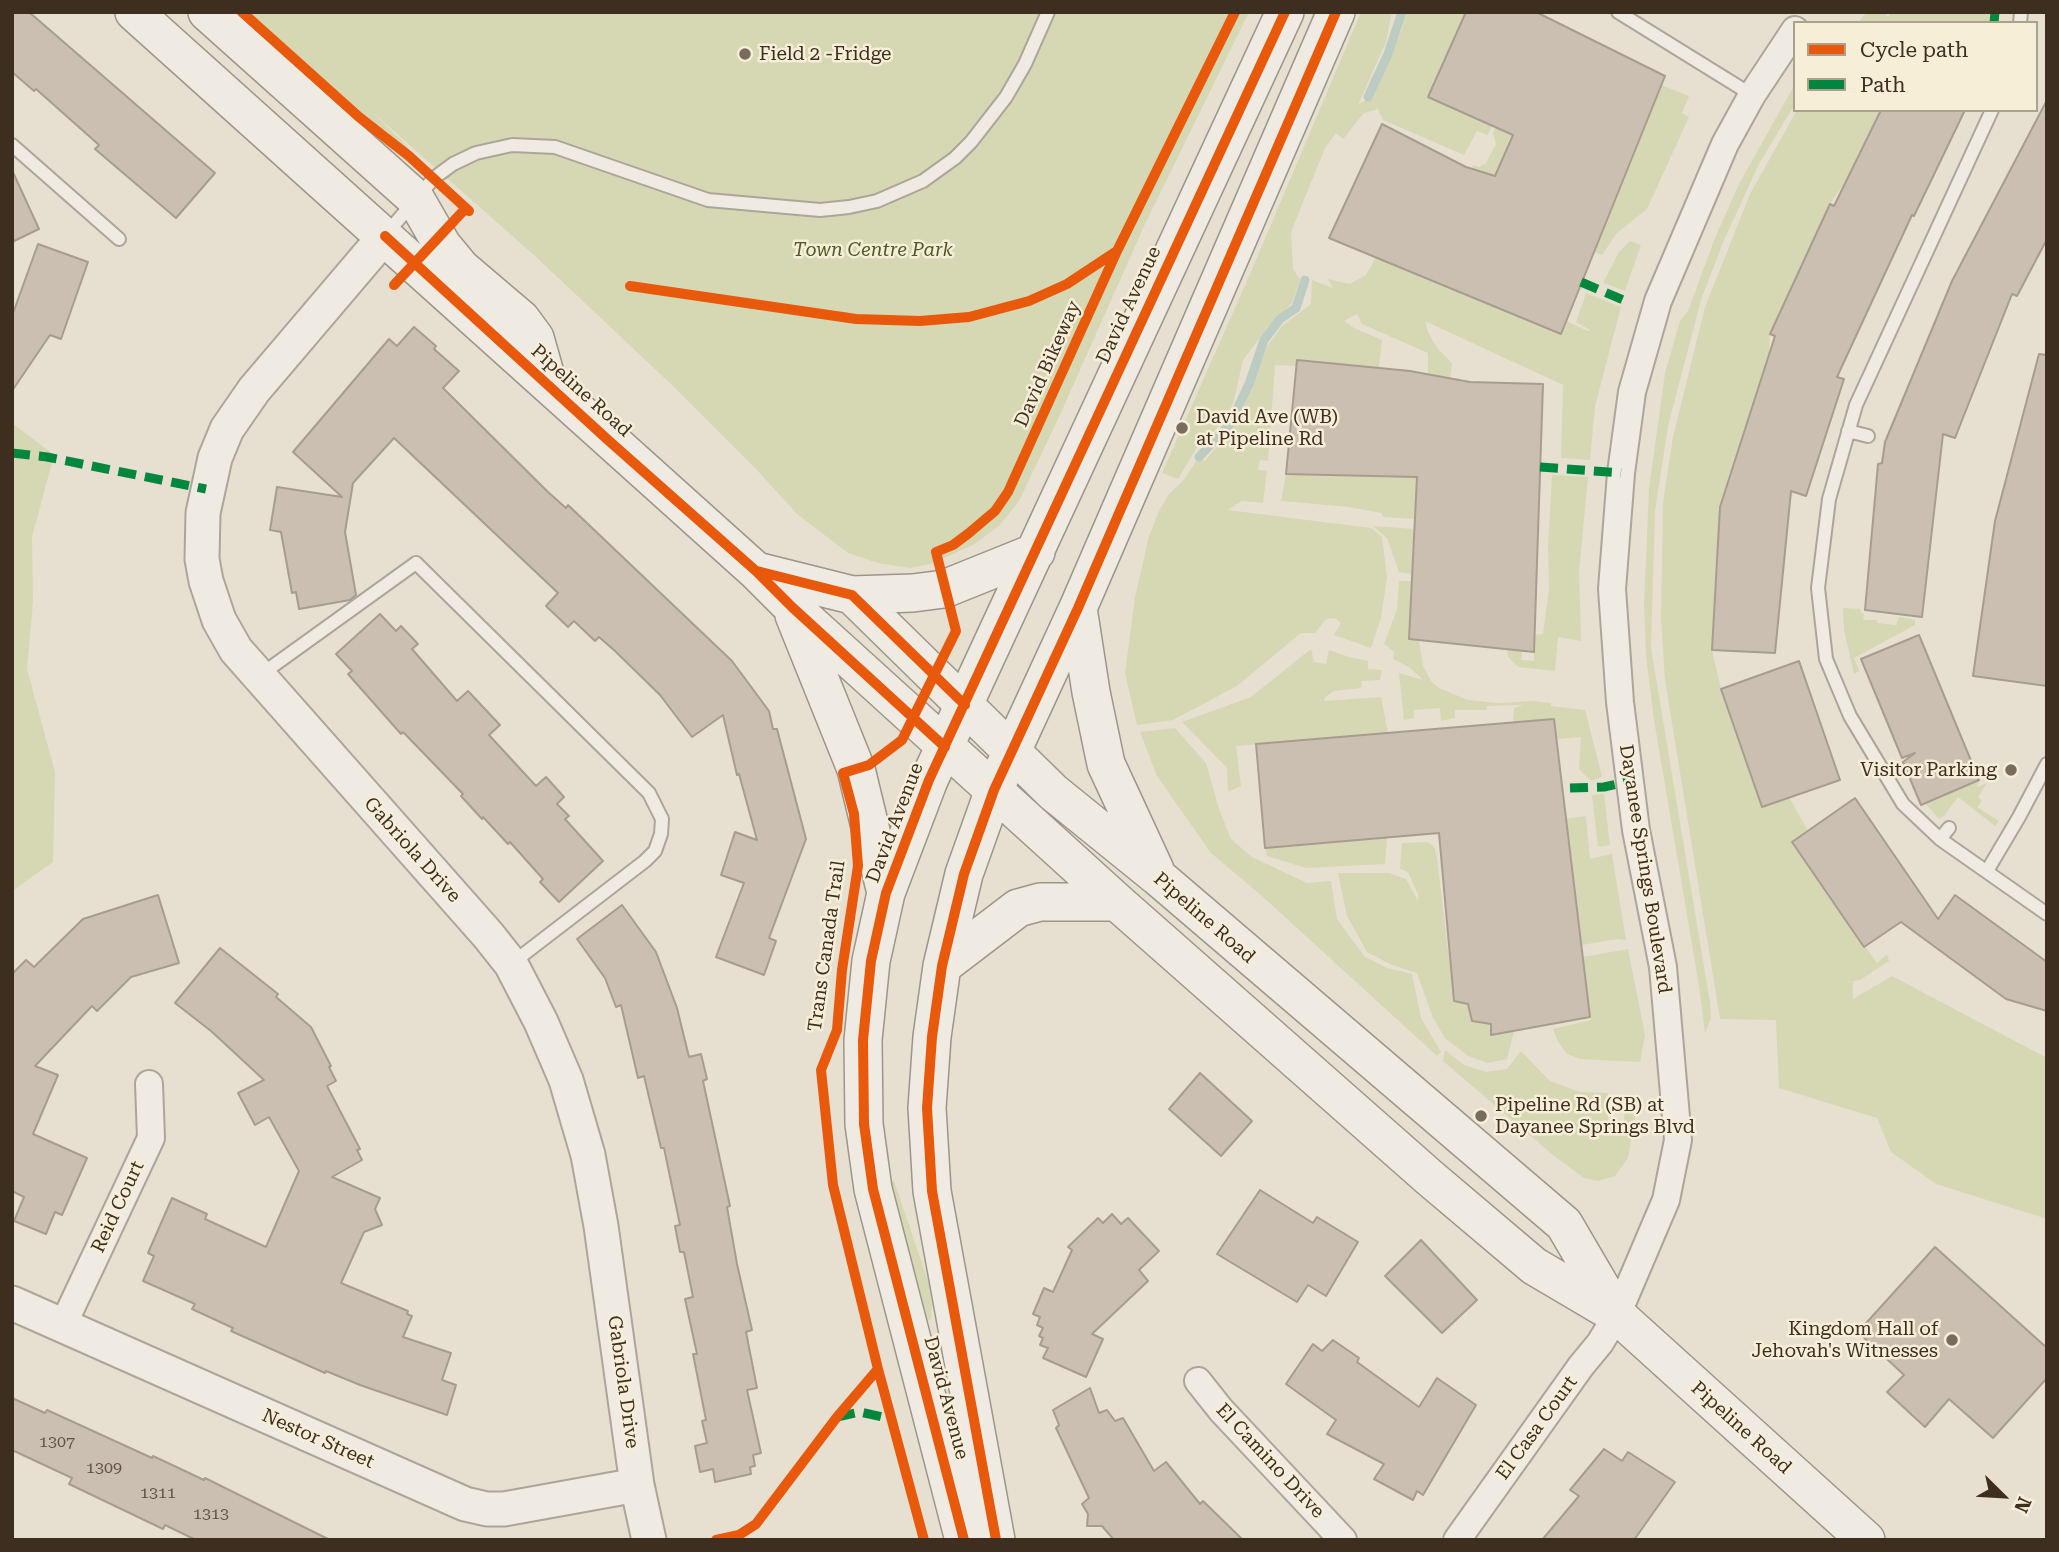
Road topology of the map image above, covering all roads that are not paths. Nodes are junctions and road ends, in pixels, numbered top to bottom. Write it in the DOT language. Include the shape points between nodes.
graph roads {
  1 [pos="134,12"];
  2 [pos="207,12"];
  3 [pos="1048,12"];
  4 [pos="1284,12"];
  5 [pos="1336,12"];
  6 [pos="1618,12"];
  7 [pos="1793,33"];
  8 [pos="1752,95"];
  9 [pos="1991,112"];
  10 [pos="12,145"];
  11 [pos="415,198"];
  12 [pos="385,236"];
  13 [pos="119,239"];
  14 [pos="548,385"];
  15 [pos="1848,431"];
  16 [pos="1868,436"];
  17 [pos="1036,552"];
  18 [pos="756,571"];
  19 [pos="852,594"];
  20 [pos="792,607"];
  21 [pos="1078,608"];
  22 [pos="258,677"];
  23 [pos="965,705"];
  24 [pos="944,747"];
  25 [pos="1011,751"];
  26 [pos="2047,764"];
  27 [pos="994,790"];
  28 [pos="1949,828"];
  29 [pos="1940,839"];
  30 [pos="1987,871"];
  31 [pos="1158,877"];
  32 [pos="886,893"];
  33 [pos="1116,902"];
  34 [pos="2047,914"];
  35 [pos="511,964"];
  36 [pos="942,966"];
  37 [pos="149,1084"];
  38 [pos="12,1303"];
  39 [pos="1617,1315"];
  40 [pos="63,1325"];
  41 [pos="1198,1381"];
  42 [pos="637,1485"];
  43 [pos="649,1540"];
  44 [pos="964,1540"];
  45 [pos="996,1540"];
  46 [pos="1343,1540"];
  47 [pos="1457,1540"];
  48 [pos="1866,1540"];
  1 -- 12 [label="main road, Pipeline Road"];
  2 -- 11 [label="main road"];
  3 -- 11 [label="lane" via="1006,97 971,142 923,181 877,201 820,210 708,200 555,147 512,145 453,164"];
  4 -- 17 [label="main road, David Avenue"];
  5 -- 21 [label="main road, David Avenue"];
  6 -- 8 [label="lane"];
  7 -- 8 [label="street, Dayanee Springs Boulevard"];
  8 -- 39 [label="street, Dayanee Springs Boulevard" via="1725,144 1658,301 1632,392 1621,474 1612,589 1620,702 1636,830 1663,968 1678,1140 1666,1200"];
  9 -- 15 [label="lane"];
  10 -- 13 [label="lane"];
  11 -- 12 [label="lane"];
  11 -- 14 [label="main road" via="461,268 521,319 535,338"];
  12 -- 14 [label="main road, Pipeline Road"];
  12 -- 22 [label="street, Gabriola Drive" via="254,390 227,429 215,458 203,513 206,581 219,620"];
  14 -- 18 [label="main road, Pipeline Road"];
  15 -- 16 [label="lane"];
  15 -- 29 [label="lane" via="1829,499 1818,588 1826,659 1850,716 1903,804"];
  17 -- 19 [label="main road" via="944,589"];
  17 -- 23 [label="main road, David Avenue"];
  18 -- 19 [label="main road, Pipeline Road"];
  18 -- 20 [label="main road, Pipeline Road"];
  19 -- 23 [label="main road, Pipeline Road"];
  20 -- 24 [label="main road, Pipeline Road"];
  20 -- 32 [label="main road" via="856,769"];
  21 -- 25 [label="main road, David Avenue"];
  21 -- 31 [label="main road" via="1106,764"];
  22 -- 35 [label="street, Gabriola Drive"];
  22 -- 35 [label="lane" via="416,563 649,793 662,819 655,851"];
  23 -- 24 [label="main road, David Avenue"];
  23 -- 25 [label="main road, Pipeline Road"];
  24 -- 27 [label="main road, Pipeline Road"];
  24 -- 32 [label="main road, David Avenue"];
  25 -- 27 [label="main road, David Avenue"];
  25 -- 31 [label="main road, Pipeline Road" via="1053,792"];
  26 -- 30 [label="lane"];
  27 -- 33 [label="main road, Pipeline Road"];
  27 -- 36 [label="main road, David Avenue" via="964,874"];
  28 -- 29 [label="lane"];
  29 -- 30 [label="lane"];
  30 -- 34 [label="lane"];
  31 -- 39 [label="main road, Pipeline Road" via="1564,1224"];
  32 -- 44 [label="main road, David Avenue" via="863,1040 864,1124 873,1189"];
  33 -- 36 [label="main road" via="1040,902 1018,908"];
  33 -- 39 [label="main road, Pipeline Road" via="1534,1266"];
  35 -- 42 [label="street, Gabriola Drive" via="566,1080 588,1155"];
  36 -- 45 [label="main road, David Avenue" via="927,1108 932,1191"];
  37 -- 40 [label="street, Reid Court" via="151,1138"];
  38 -- 40 [label="street, Nestor Street"];
  39 -- 47 [label="street, El Casa Court"];
  39 -- 48 [label="main road, Pipeline Road"];
  40 -- 42 [label="street, Nestor Street" via="465,1504 504,1509"];
  41 -- 46 [label="street, El Camino Drive"];
  42 -- 43 [label="street, Gabriola Drive"];
}
